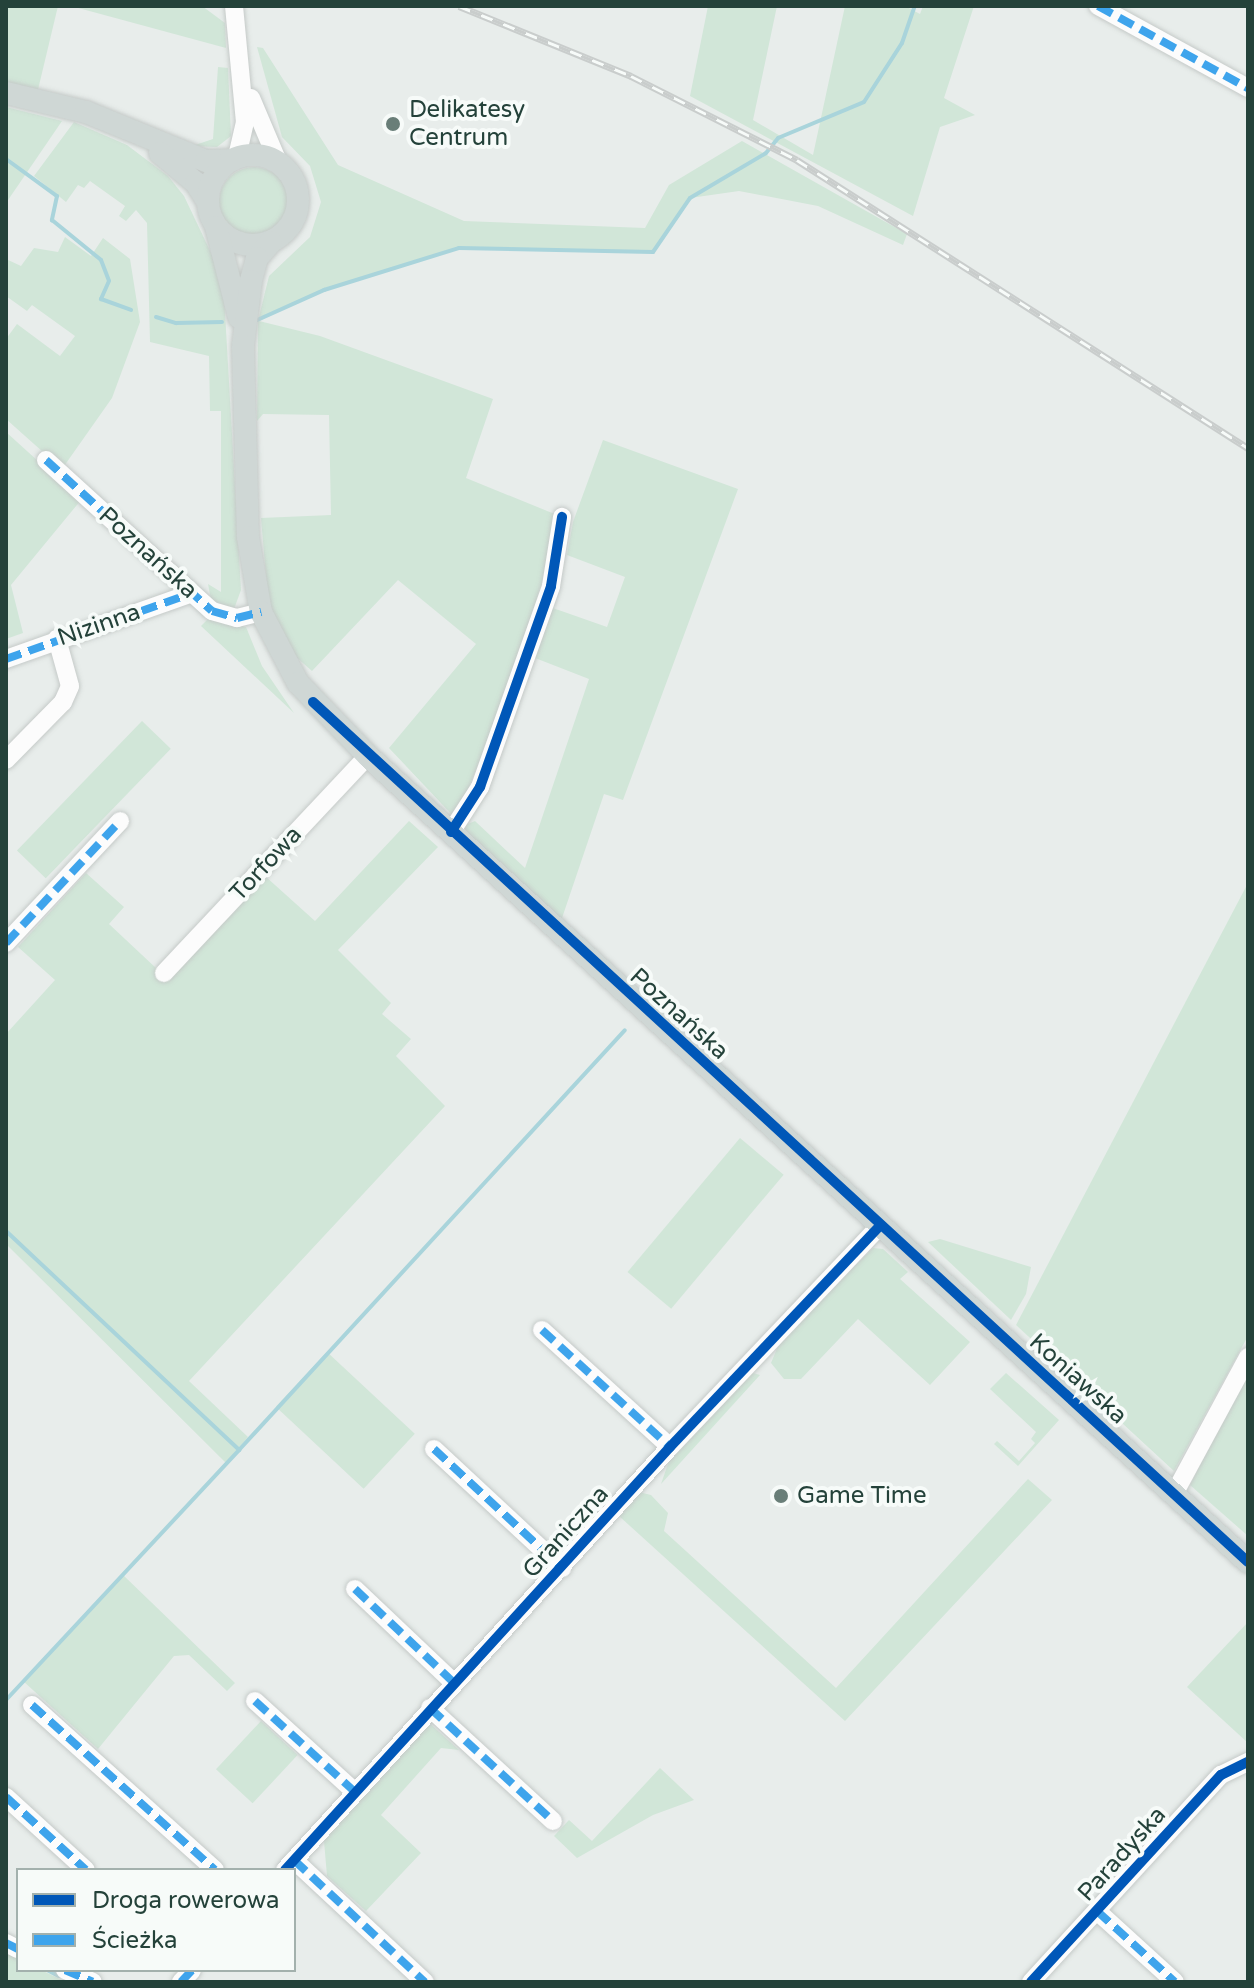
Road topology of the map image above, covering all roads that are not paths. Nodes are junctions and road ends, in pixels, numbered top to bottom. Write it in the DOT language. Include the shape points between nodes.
graph roads {
  1 [pos="234,6"];
  2 [pos="1098,6"];
  3 [pos="242,71"];
  4 [pos="1248,88"];
  5 [pos="6,93"];
  6 [pos="119,126"];
  7 [pos="234,159"];
  8 [pos="278,162"];
  9 [pos="206,199"];
  10 [pos="214,222"];
  11 [pos="271,242"];
  12 [pos="243,346"];
  13 [pos="46,460"];
  14 [pos="562,517"];
  15 [pos="192,593"];
  16 [pos="261,612"];
  17 [pos="57,639"];
  18 [pos="6,659"];
  19 [pos="368,756"];
  20 [pos="6,760"];
  21 [pos="120,821"];
  22 [pos="451,832"];
  23 [pos="6,943"];
  24 [pos="164,973"];
  25 [pos="881,1225"];
  26 [pos="542,1330"];
  27 [pos="1248,1357"];
  28 [pos="670,1447"];
  29 [pos="434,1449"];
  30 [pos="1174,1494"];
  31 [pos="1248,1562"];
  32 [pos="562,1568"];
  33 [pos="355,1589"];
  34 [pos="453,1682"];
  35 [pos="255,1701"];
  36 [pos="32,1705"];
  37 [pos="430,1708"];
  38 [pos="1248,1762"];
  39 [pos="355,1792"];
  40 [pos="6,1797"];
  41 [pos="553,1821"];
  42 [pos="290,1865"];
  43 [pos="84,1868"];
  44 [pos="213,1868"];
  45 [pos="296,1870"];
  46 [pos="1097,1911"];
  47 [pos="70,1972"];
  48 [pos="93,1982"];
  49 [pos="425,1982"];
  50 [pos="1031,1982"];
  51 [pos="1175,1982"];
  1 -- 3 [label="street"];
  2 -- 4 [label="street"];
  3 -- 7 [label="street" via="245,122"];
  3 -- 8 [label="street"];
  5 -- 6 [label="main road" via="86,112"];
  6 -- 7 [label="main road" via="206,161"];
  6 -- 9 [label="main road" via="181,169"];
  7 -- 8 [label="main road"];
  7 -- 9 [label="main road" via="213,175"];
  8 -- 11 [label="main road" via="294,179 298,207 290,227"];
  9 -- 10 [label="main road"];
  10 -- 11 [label="main road" via="237,242"];
  10 -- 12 [label="main road, Poznańska" via="229,265"];
  11 -- 12 [label="main road, Poznańska" via="257,258"];
  12 -- 16 [label="main road, Poznańska" via="248,537"];
  13 -- 15 [label="street, Poznańska"];
  14 -- 22 [label="street" via="551,586 485,774"];
  15 -- 16 [label="street, Poznańska" via="228,618"];
  15 -- 17 [label="street, Nizinna"];
  16 -- 19 [label="main road, Poznańska" via="298,683"];
  17 -- 18 [label="street, Nizinna"];
  17 -- 20 [label="street" via="70,686 67,694"];
  19 -- 22 [label="main road, Poznańska"];
  19 -- 24 [label="street, Torfowa"];
  21 -- 23 [label="street"];
  22 -- 25 [label="main road, Poznańska"];
  25 -- 28 [label="street, Graniczna"];
  25 -- 30 [label="main road, Koniawska"];
  26 -- 28 [label="street"];
  27 -- 30 [label="street"];
  28 -- 32 [label="street, Graniczna"];
  29 -- 32 [label="street"];
  30 -- 31 [label="main road, Koniawska"];
  32 -- 34 [label="street, Graniczna"];
  33 -- 34 [label="street"];
  34 -- 37 [label="street, Graniczna"];
  35 -- 39 [label="street"];
  36 -- 44 [label="street"];
  37 -- 39 [label="street, Graniczna"];
  37 -- 41 [label="street"];
  38 -- 46 [label="street, Paradyska" via="1221,1775"];
  39 -- 42 [label="street, Graniczna"];
  40 -- 43 [label="street"];
  45 -- 49 [label="street"];
  46 -- 50 [label="street, Paradyska"];
  46 -- 51 [label="street"];
  47 -- 48 [label="street"];
}
